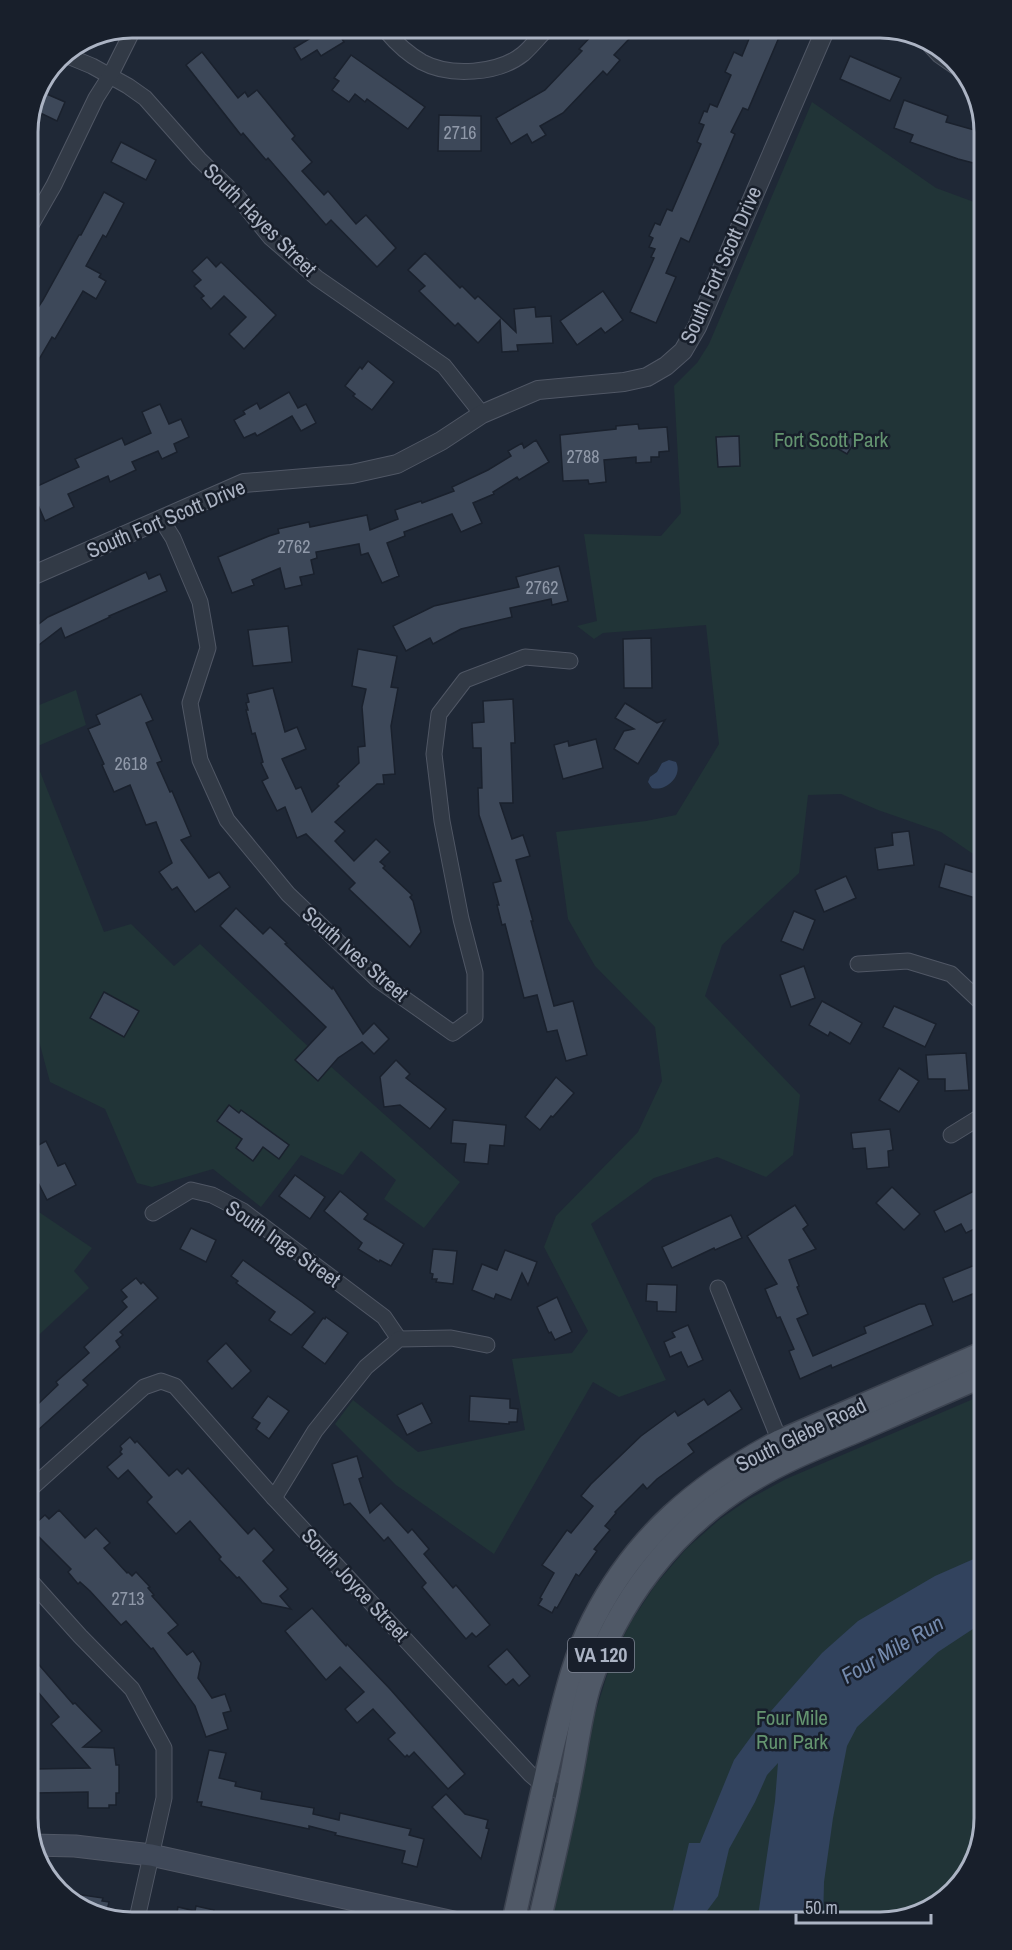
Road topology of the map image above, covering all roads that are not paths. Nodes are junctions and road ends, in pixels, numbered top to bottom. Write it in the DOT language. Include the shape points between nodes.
graph roads {
  1 [pos="128,38"];
  2 [pos="393,38"];
  3 [pos="538,38"];
  4 [pos="822,38"];
  5 [pos="73,58"];
  6 [pos="110,76"];
  7 [pos="38,213"];
  8 [pos="482,414"];
  9 [pos="161,519"];
  10 [pos="38,573"];
  11 [pos="570,661"];
  12 [pos="858,964"];
  13 [pos="974,996"];
  14 [pos="974,1121"];
  15 [pos="951,1136"];
  16 [pos="153,1213"];
  17 [pos="718,1288"];
  18 [pos="399,1339"];
  19 [pos="487,1345"];
  20 [pos="974,1357"];
  21 [pos="974,1379"];
  22 [pos="784,1451"];
  23 [pos="38,1482"];
  24 [pos="274,1498"];
  25 [pos="38,1589"];
  26 [pos="544,1786"];
  27 [pos="568,1794"];
  28 [pos="42,1845"];
  29 [pos="151,1855"];
  30 [pos="138,1912"];
  31 [pos="408,1912"];
  32 [pos="515,1912"];
  33 [pos="541,1912"];
  1 -- 6 [label="street"];
  2 -- 3 [label="street" via="424,63 467,72 495,68 522,55"];
  4 -- 8 [label="street, South Fort Scott Drive" via="697,327 683,351 647,377 538,390"];
  5 -- 6 [label="street, South Hayes Street"];
  6 -- 7 [label="street"];
  6 -- 8 [label="street, South Hayes Street" via="145,98 270,237 316,278 444,366"];
  8 -- 9 [label="street, South Fort Scott Drive" via="397,464 352,474 244,483"];
  9 -- 10 [label="street, South Fort Scott Drive"];
  9 -- 11 [label="street, South Ives Street" via="200,602 208,648 190,703 200,760 227,820 288,894 378,980 453,1033 475,1017 475,973 442,821 434,754 439,714 465,680 525,657"];
  12 -- 13 [label="street" via="908,961 951,974"];
  14 -- 15 [label="street"];
  16 -- 18 [label="street, South Inge Street" via="191,1190 212,1195 243,1211 384,1317"];
  17 -- 22 [label="street"];
  18 -- 19 [label="street" via="451,1338"];
  18 -- 24 [label="street" via="366,1367 315,1431"];
  20 -- 22 [label="main road, South Glebe Road / VA 120"];
  21 -- 22 [label="main road, South Glebe Road / VA 120"];
  22 -- 26 [label="main road, South Glebe Road / VA 120" via="749,1457 693,1495 632,1558 593,1619 580,1649"];
  22 -- 27 [label="main road, South Glebe Road / VA 120" via="691,1526 668,1548 631,1597 616,1622 590,1685"];
  23 -- 24 [label="street, South Joyce Street" via="144,1387 161,1381 175,1386"];
  24 -- 26 [label="street, South Joyce Street"];
  25 -- 29 [label="street" via="132,1689 164,1748 164,1798"];
  26 -- 27 [label="street, South Joyce Street"];
  26 -- 32 [label="main road, South Glebe Road / VA 120"];
  27 -- 33 [label="main road, South Glebe Road / VA 120"];
  28 -- 29 [label="main road"];
  29 -- 30 [label="street"];
  29 -- 31 [label="main road"];
}
